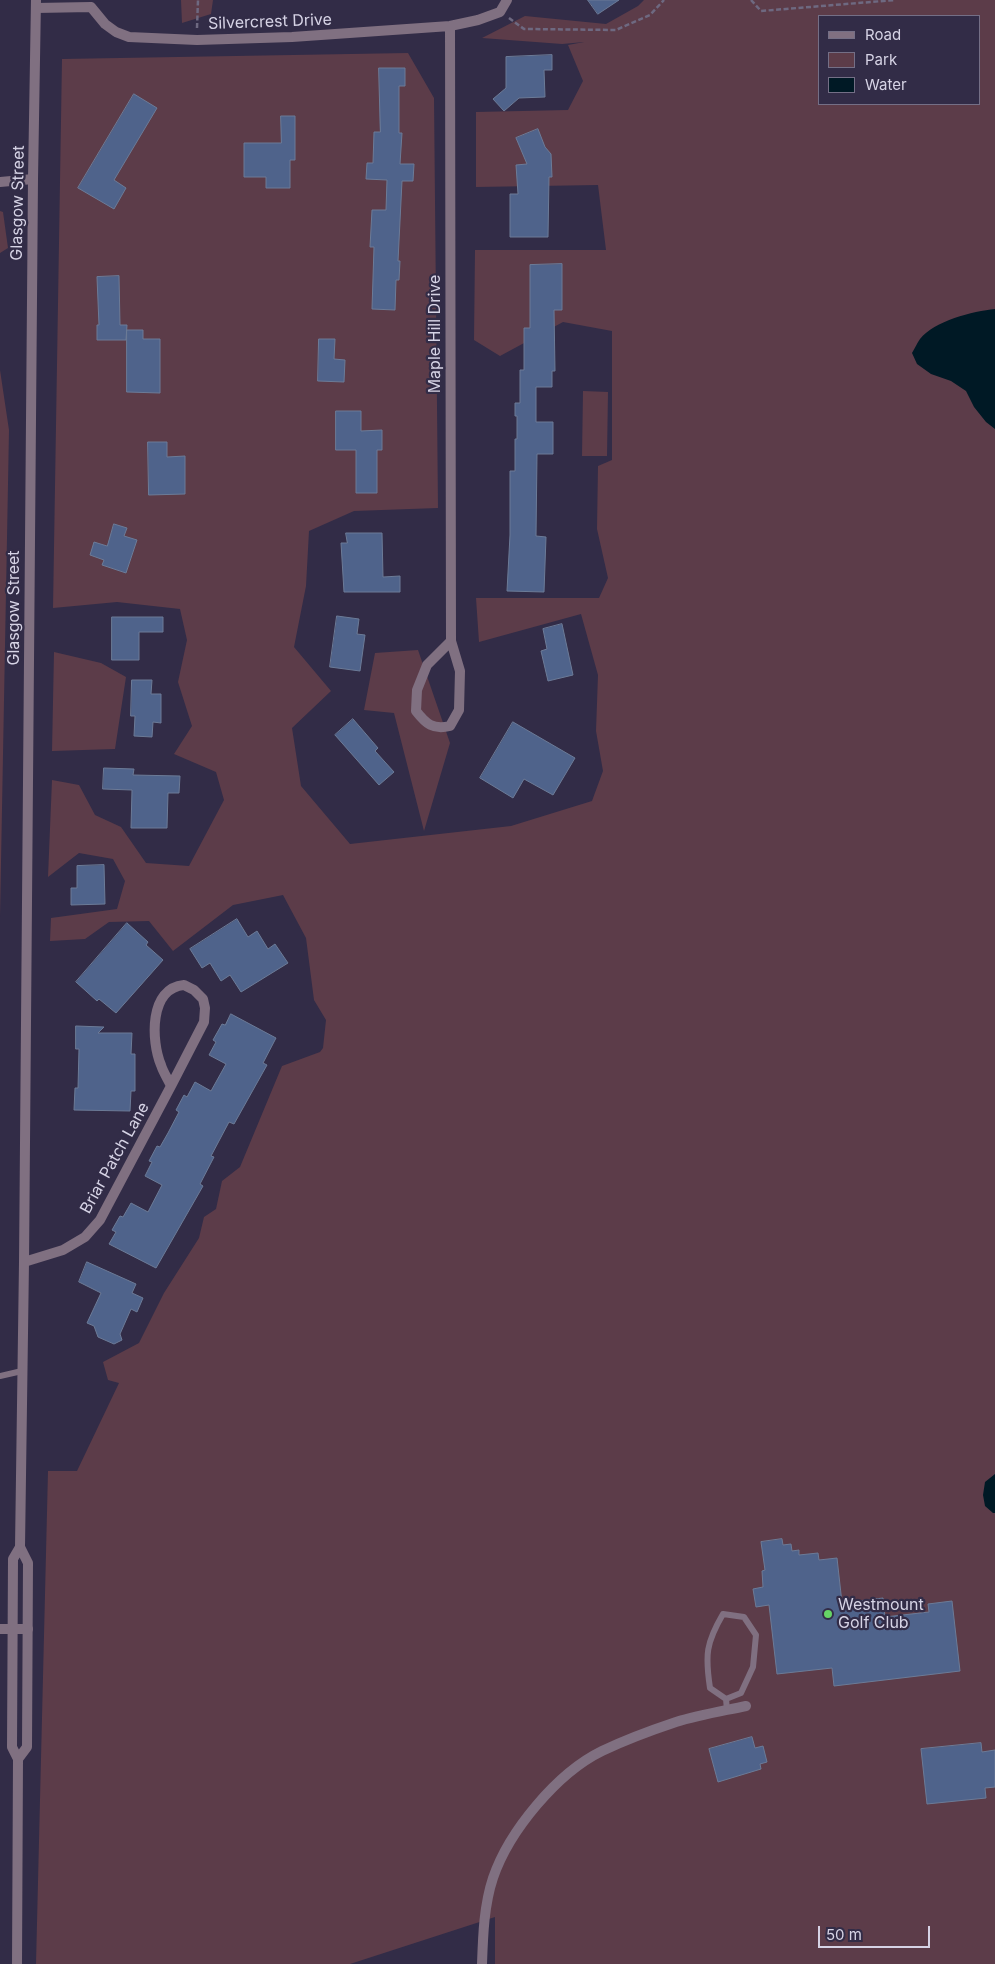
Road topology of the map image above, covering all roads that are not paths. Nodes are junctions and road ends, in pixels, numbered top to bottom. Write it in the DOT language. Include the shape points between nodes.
graph roads {
  1 [pos="507,0"];
  2 [pos="92,3"];
  3 [pos="36,4"];
  4 [pos="450,26"];
  5 [pos="33,179"];
  6 [pos="0,182"];
  7 [pos="451,641"];
  8 [pos="171,1086"];
  9 [pos="24,1262"];
  10 [pos="22,1371"];
  11 [pos="0,1376"];
  12 [pos="20,1547"];
  13 [pos="0,1629"];
  14 [pos="11,1629"];
  15 [pos="28,1629"];
  16 [pos="726,1699"];
  17 [pos="746,1706"];
  18 [pos="727,1710"];
  19 [pos="18,1759"];
  20 [pos="17,1964"];
  21 [pos="482,1964"];
  1 -- 4 [label="street, Silvercrest Drive" via="500,12"];
  2 -- 3 [label="street, Silvercrest Drive"];
  2 -- 4 [label="street, Silvercrest Drive" via="105,24 129,37 197,40 292,37"];
  3 -- 5 [label="street, Glasgow Street"];
  4 -- 7 [label="street, Maple Hill Drive"];
  5 -- 6 [label="street"];
  5 -- 9 [label="street, Glasgow Street"];
  7 -- 7 [label="street, Maple Hill Drive" via="427,665 417,690 416,711 426,724 438,728 450,726 459,710 460,671"];
  8 -- 8 [label="street, Briar Patch Lane" via="204,1022 203,999 184,985 167,991 160,1002 154,1033 160,1064"];
  8 -- 9 [label="street, Briar Patch Lane" via="100,1220 85,1237 63,1250"];
  9 -- 10 [label="street, Glasgow Street"];
  10 -- 11 [label="lane"];
  10 -- 12 [label="street, Glasgow Street"];
  12 -- 14 [label="street, Glasgow Street" via="13,1559"];
  12 -- 15 [label="street, Glasgow Street" via="28,1562"];
  13 -- 14 [label="street"];
  14 -- 15 [label="street"];
  14 -- 19 [label="street, Glasgow Street" via="12,1747"];
  15 -- 19 [label="street, Glasgow Street" via="27,1747"];
  16 -- 16 [label="lane" via="741,1693 753,1666 756,1635 744,1617 723,1614 712,1632 706,1661 710,1688"];
  16 -- 18 [label="lane"];
  17 -- 18 [label="street"];
  18 -- 21 [label="street" via="676,1722 602,1752 574,1769 542,1800 502,1856 493,1878 483,1930"];
  19 -- 20 [label="street, Glasgow Street"];
}
